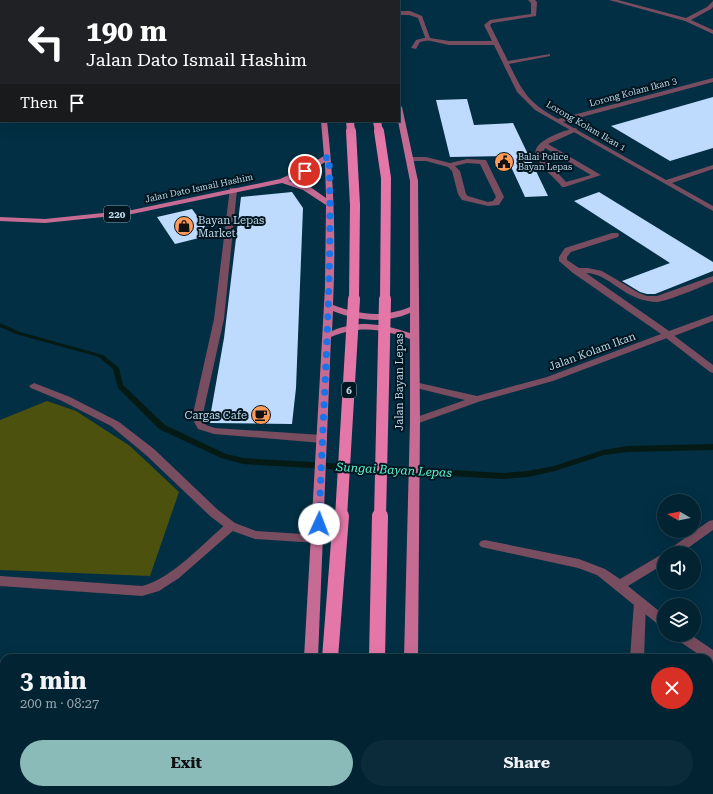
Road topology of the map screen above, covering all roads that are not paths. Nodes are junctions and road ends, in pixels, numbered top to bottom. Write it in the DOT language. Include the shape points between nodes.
graph roads {
  1 [pos="531,0"];
  2 [pos="612,0"];
  3 [pos="713,3"];
  4 [pos="400,13"];
  5 [pos="687,20"];
  6 [pos="713,32"];
  7 [pos="428,39"];
  8 [pos="496,42"];
  9 [pos="414,48"];
  10 [pos="548,55"];
  11 [pos="507,64"];
  12 [pos="713,80"];
  13 [pos="400,113"];
  14 [pos="557,121"];
  15 [pos="324,122"];
  16 [pos="350,122"];
  17 [pos="377,122"];
  18 [pos="575,130"];
  19 [pos="544,144"];
  20 [pos="329,156"];
  21 [pos="410,159"];
  22 [pos="451,165"];
  23 [pos="713,167"];
  24 [pos="282,181"];
  25 [pos="666,182"];
  26 [pos="233,190"];
  27 [pos="330,204"];
  28 [pos="713,210"];
  29 [pos="0,219"];
  30 [pos="615,234"];
  31 [pos="576,271"];
  32 [pos="713,279"];
  33 [pos="328,306"];
  34 [pos="415,308"];
  35 [pos="713,318"];
  36 [pos="327,336"];
  37 [pos="669,336"];
  38 [pos="415,338"];
  39 [pos="713,370"];
  40 [pos="415,385"];
  41 [pos="34,386"];
  42 [pos="477,399"];
  43 [pos="415,421"];
  44 [pos="322,439"];
  45 [pos="231,526"];
  46 [pos="712,526"];
  47 [pos="318,539"];
  48 [pos="485,544"];
  49 [pos="682,546"];
  50 [pos="657,563"];
  51 [pos="0,581"];
  52 [pos="619,584"];
  53 [pos="640,602"];
  54 [pos="657,616"];
  55 [pos="691,642"];
  56 [pos="311,654"];
  57 [pos="330,654"];
  58 [pos="377,654"];
  59 [pos="411,654"];
  60 [pos="637,654"];
  61 [pos="709,654"];
  1 -- 8 [label="street, Lorong Kolam Ikan 1" via="534,2 534,15 488,24"];
  2 -- 5 [label="street"];
  3 -- 5 [label="street"];
  4 -- 7 [label="street" via="410,12 420,16"];
  5 -- 6 [label="street"];
  7 -- 8 [label="street" via="449,43"];
  7 -- 9 [label="street" via="418,41"];
  8 -- 11 [label="street, Lorong Kolam Ikan 1"];
  10 -- 11 [label="street"];
  11 -- 14 [label="street, Lorong Kolam Ikan 1" via="526,100"];
  12 -- 14 [label="street, Lorong Kolam Ikan 3"];
  13 -- 21 [label="main road, Jalan Bayan Lepas"];
  14 -- 18 [label="street, Lorong Kolam Ikan 1"];
  15 -- 20 [label="main road"];
  16 -- 57 [label="highway, 6, bridge" via="355,158 356,252 349,403"];
  17 -- 58 [label="highway, Jalan Bayan Lepas, bridge" via="386,178 386,258"];
  18 -- 19 [label="street"];
  18 -- 25 [label="street, Lorong Kolam Ikan 1"];
  19 -- 19 [label="street" via="539,148 540,158 565,185 597,175"];
  20 -- 24 [label="main road, Jalan Dato Ismail Hashim / 220" via="310,169"];
  20 -- 27 [label="main road"];
  21 -- 22 [label="street" via="426,159"];
  21 -- 34 [label="main road, Jalan Bayan Lepas" via="414,181"];
  22 -- 22 [label="street" via="456,171 465,198 488,204 496,203 500,197 483,162 473,160"];
  23 -- 25 [label="street"];
  24 -- 26 [label="main road, Jalan Dato Ismail Hashim / 220"];
  24 -- 27 [label="main road, Jalan Dato Ismail Hashim / 220" via="306,188"];
  25 -- 28 [label="street, Lorong Kolam Ikan 1"];
  26 -- 29 [label="main road, Jalan Dato Ismail Hashim / 220" via="92,218 45,221"];
  26 -- 44 [label="street" via="219,319 197,418 202,428 214,431"];
  27 -- 33 [label="main road"];
  30 -- 31 [label="street" via="568,250 563,261"];
  31 -- 32 [label="street" via="599,273 639,297 649,300 658,300"];
  31 -- 37 [label="street"];
  33 -- 34 [label="main road" via="354,315 378,318 393,317"];
  33 -- 36 [label="main road"];
  34 -- 38 [label="main road, Jalan Bayan Lepas"];
  35 -- 37 [label="street, Jalan Kolam Ikan"];
  36 -- 38 [label="main road" via="345,328 362,325 389,329"];
  36 -- 44 [label="main road"];
  37 -- 39 [label="street"];
  37 -- 42 [label="street, Jalan Kolam Ikan" via="550,379"];
  38 -- 40 [label="main road, Jalan Bayan Lepas"];
  40 -- 42 [label="street, Jalan Kolam Ikan"];
  40 -- 43 [label="main road, Jalan Bayan Lepas"];
  41 -- 45 [label="street" via="115,424 150,452"];
  42 -- 43 [label="street, Jalan Kolam Ikan"];
  43 -- 59 [label="main road, Jalan Bayan Lepas"];
  44 -- 47 [label="main road"];
  45 -- 47 [label="street" via="255,535"];
  45 -- 51 [label="street" via="175,575 155,588 142,591"];
  46 -- 49 [label="street"];
  47 -- 56 [label="main road"];
  48 -- 52 [label="street" via="578,564 601,572"];
  50 -- 52 [label="street"];
  52 -- 53 [label="street"];
  53 -- 54 [label="street"];
  53 -- 60 [label="street"];
  55 -- 61 [label="street"];
}
